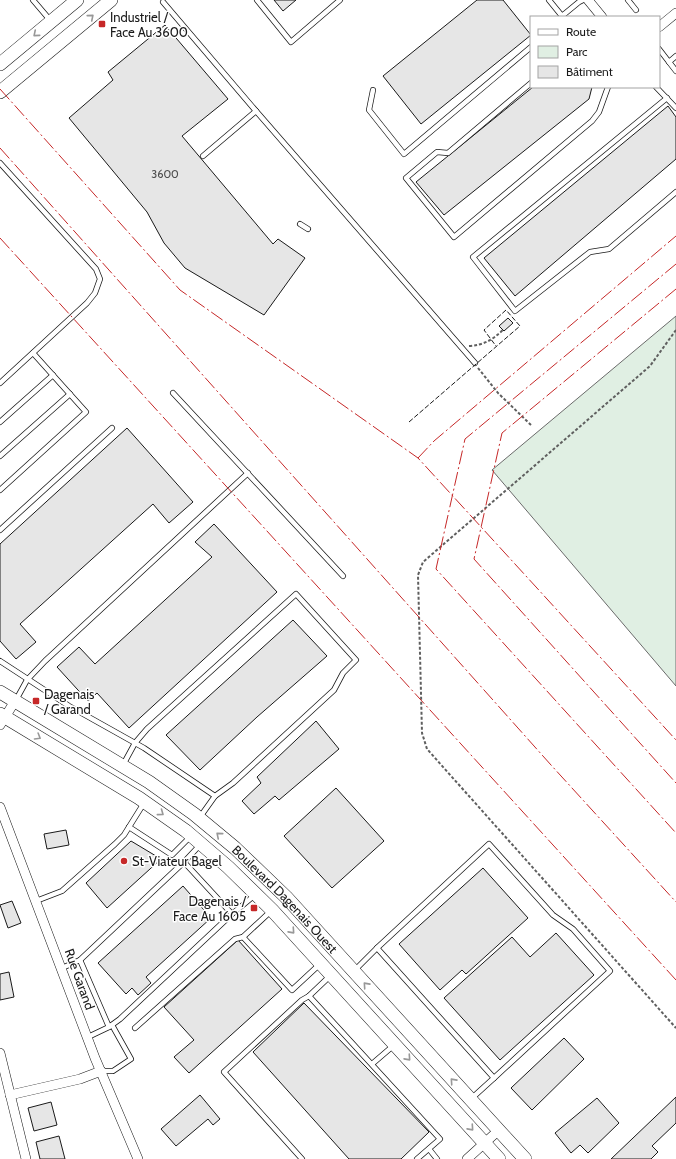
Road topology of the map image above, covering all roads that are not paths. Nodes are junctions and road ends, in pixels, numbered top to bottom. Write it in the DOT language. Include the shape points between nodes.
graph roads {
  1 [pos="33,0"];
  2 [pos="111,0"];
  3 [pos="257,0"];
  4 [pos="340,0"];
  5 [pos="549,0"];
  6 [pos="583,0"];
  7 [pos="588,0"];
  8 [pos="628,0"];
  9 [pos="71,2"];
  10 [pos="163,2"];
  11 [pos="636,10"];
  12 [pos="676,13"];
  13 [pos="562,16"];
  14 [pos="601,16"];
  15 [pos="51,21"];
  16 [pos="660,26"];
  17 [pos="530,48"];
  18 [pos="660,50"];
  19 [pos="676,56"];
  20 [pos="669,62"];
  21 [pos="0,64"];
  22 [pos="676,71"];
  23 [pos="530,84"];
  24 [pos="608,88"];
  25 [pos="657,88"];
  26 [pos="373,90"];
  27 [pos="0,92"];
  28 [pos="666,98"];
  29 [pos="676,108"];
  30 [pos="256,111"];
  31 [pos="203,156"];
  32 [pos="0,163"];
  33 [pos="676,192"];
  34 [pos="300,224"];
  35 [pos="308,229"];
  36 [pos="33,353"];
  37 [pos="475,363"];
  38 [pos="52,375"];
  39 [pos="0,383"];
  40 [pos="173,393"];
  41 [pos="70,394"];
  42 [pos="0,422"];
  43 [pos="112,428"];
  44 [pos="0,456"];
  45 [pos="248,473"];
  46 [pos="0,490"];
  47 [pos="0,530"];
  48 [pos="343,576"];
  49 [pos="0,661"];
  50 [pos="27,680"];
  51 [pos="0,692"];
  52 [pos="15,701"];
  53 [pos="2,719"];
  54 [pos="135,743"];
  55 [pos="123,765"];
  56 [pos="215,796"];
  57 [pos="145,802"];
  58 [pos="0,807"];
  59 [pos="199,818"];
  60 [pos="129,827"];
  61 [pos="191,836"];
  62 [pos="201,844"];
  63 [pos="184,862"];
  64 [pos="256,894"];
  65 [pos="36,901"];
  66 [pos="272,910"];
  67 [pos="232,914"];
  68 [pos="243,937"];
  69 [pos="377,948"];
  70 [pos="80,960"];
  71 [pos="321,963"];
  72 [pos="62,968"];
  73 [pos="354,972"];
  74 [pos="331,974"];
  75 [pos="309,996"];
  76 [pos="111,1026"];
  77 [pos="135,1028"];
  78 [pos="88,1037"];
  79 [pos="395,1045"];
  80 [pos="0,1053"];
  81 [pos="372,1064"];
  82 [pos="101,1071"];
  83 [pos="494,1078"];
  84 [pos="10,1095"];
  85 [pos="470,1099"];
  86 [pos="498,1130"];
  87 [pos="485,1143"];
  88 [pos="428,1149"];
  89 [pos="26,1159"];
  90 [pos="138,1159"];
  91 [pos="302,1159"];
  92 [pos="417,1159"];
  93 [pos="437,1159"];
  94 [pos="467,1159"];
  95 [pos="500,1159"];
  96 [pos="525,1159"];
  1 -- 15 [label="lane"];
  27 -- 2 [label="main road, one-way"];
  3 -- 4 [label="lane" via="290,42"];
  5 -- 13 [label="lane"];
  6 -- 13 [label="lane"];
  7 -- 14 [label="street"];
  8 -- 11 [label="lane"];
  9 -- 15 [label="main road"];
  10 -- 30 [label="lane"];
  12 -- 16 [label="street"];
  15 -- 21 [label="main road, one-way"];
  17 -- 26 [label="lane" via="404,154 369,110"];
  18 -- 20 [label="lane"];
  19 -- 20 [label="lane"];
  20 -- 22 [label="lane"];
  23 -- 24 [label="lane" via="448,152 437,152 406,178 454,237 592,121 599,112"];
  25 -- 28 [label="lane"];
  28 -- 29 [label="lane"];
  28 -- 33 [label="lane" via="473,257 515,311 590,252 609,249"];
  30 -- 31 [label="lane"];
  30 -- 37 [label="lane"];
  32 -- 36 [label="lane" via="96,269 100,279 95,293 87,303"];
  34 -- 35 [label="lane"];
  36 -- 38 [label="lane"];
  36 -- 39 [label="lane"];
  38 -- 41 [label="lane"];
  38 -- 42 [label="lane"];
  40 -- 45 [label="lane"];
  41 -- 44 [label="lane"];
  41 -- 46 [label="lane" via="86,412"];
  43 -- 47 [label="lane"];
  45 -- 48 [label="lane"];
  45 -- 50 [label="lane"];
  49 -- 50 [label="lane"];
  50 -- 52 [label="lane"];
  50 -- 54 [label="lane"];
  51 -- 52 [label="main road, Boulevard Dagenais Ouest"];
  52 -- 53 [label="street"];
  52 -- 55 [label="main road, Boulevard Dagenais Ouest"];
  53 -- 57 [label="main road, Boulevard Dagenais Ouest, one-way"];
  54 -- 55 [label="lane"];
  54 -- 56 [label="lane"];
  54 -- 56 [label="lane" via="147,729 296,594 356,660 343,673 334,690 233,783"];
  55 -- 59 [label="main road, Boulevard Dagenais Ouest"];
  56 -- 59 [label="lane"];
  57 -- 60 [label="lane"];
  57 -- 61 [label="main road, Boulevard Dagenais Ouest, one-way"];
  58 -- 65 [label="street, Rue Garand"];
  73 -- 59 [label="main road, Boulevard Dagenais Ouest, one-way" via="263,874"];
  60 -- 61 [label="lane" via="172,855"];
  60 -- 65 [label="lane" via="116,844 62,891"];
  61 -- 62 [label="main road, Boulevard Dagenais Ouest"];
  62 -- 63 [label="lane"];
  62 -- 64 [label="main road, Boulevard Dagenais Ouest"];
  63 -- 67 [label="lane"];
  63 -- 70 [label="lane"];
  64 -- 66 [label="main road, Boulevard Dagenais Ouest"];
  64 -- 67 [label="lane"];
  65 -- 72 [label="street, Rue Garand"];
  66 -- 68 [label="lane"];
  66 -- 71 [label="main road, Boulevard Dagenais Ouest, one-way"];
  67 -- 76 [label="lane"];
  68 -- 71 [label="lane" via="292,990"];
  68 -- 77 [label="lane" via="235,939"];
  69 -- 73 [label="lane"];
  69 -- 83 [label="lane"];
  69 -- 83 [label="lane" via="489,844 553,915 578,934 610,971"];
  70 -- 72 [label="lane"];
  70 -- 76 [label="lane"];
  71 -- 74 [label="main road, Boulevard Dagenais Ouest"];
  72 -- 78 [label="street, Rue Garand"];
  85 -- 73 [label="main road, Boulevard Dagenais Ouest, one-way"];
  74 -- 75 [label="lane"];
  74 -- 79 [label="main road, Boulevard Dagenais Ouest"];
  75 -- 81 [label="lane"];
  75 -- 91 [label="lane" via="224,1072"];
  76 -- 78 [label="lane"];
  76 -- 82 [label="lane" via="131,1060 113,1071"];
  78 -- 82 [label="street, Rue Garand"];
  79 -- 81 [label="lane"];
  79 -- 87 [label="main road, Boulevard Dagenais Ouest, one-way"];
  80 -- 84 [label="street"];
  81 -- 88 [label="lane" via="440,1139"];
  82 -- 84 [label="street" via="80,1079"];
  82 -- 90 [label="street, Rue Garand"];
  83 -- 85 [label="lane"];
  84 -- 89 [label="street"];
  85 -- 86 [label="main road, Boulevard Dagenais Ouest"];
  86 -- 87 [label="street"];
  86 -- 96 [label="main road, Boulevard Dagenais Ouest"];
  87 -- 94 [label="street"];
  87 -- 95 [label="main road, Boulevard Dagenais Ouest"];
  88 -- 92 [label="lane"];
  88 -- 93 [label="lane"];
}
